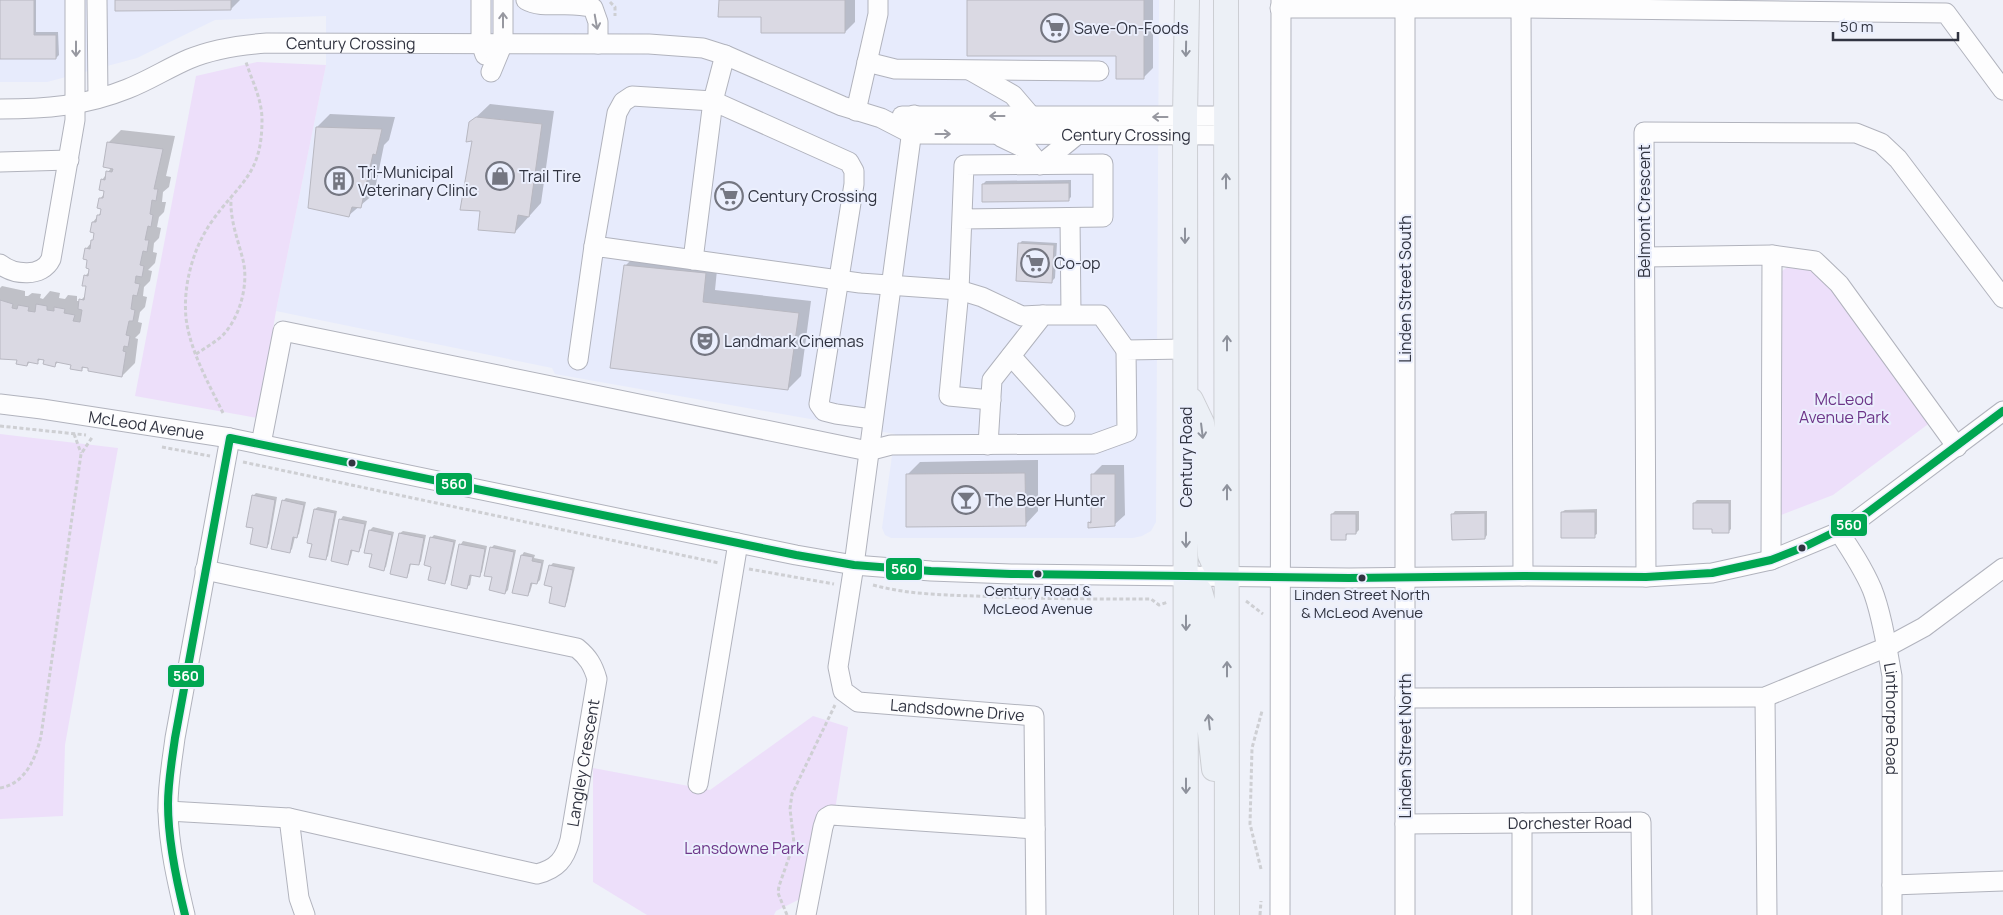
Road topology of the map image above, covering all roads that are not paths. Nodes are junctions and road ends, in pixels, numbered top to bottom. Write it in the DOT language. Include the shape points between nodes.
graph roads {
  1 [pos="76,0"];
  2 [pos="97,0"];
  3 [pos="481,0"];
  4 [pos="503,0"];
  5 [pos="526,0"];
  6 [pos="878,0"];
  7 [pos="1187,0"];
  8 [pos="1226,0"];
  9 [pos="1280,4"];
  10 [pos="1405,4"];
  11 [pos="1521,8"];
  12 [pos="481,43"];
  13 [pos="503,43"];
  14 [pos="598,44"];
  15 [pos="725,54"];
  16 [pos="867,62"];
  17 [pos="970,70"];
  18 [pos="1099,71"];
  19 [pos="2003,90"];
  20 [pos="98,98"];
  21 [pos="713,101"];
  22 [pos="76,104"];
  23 [pos="0,109"];
  24 [pos="856,111"];
  25 [pos="1030,116"];
  26 [pos="913,124"];
  27 [pos="1185,126"];
  28 [pos="1226,126"];
  29 [pos="995,134"];
  30 [pos="1078,134"];
  31 [pos="69,160"];
  32 [pos="0,162"];
  33 [pos="1040,165"];
  34 [pos="1070,218"];
  35 [pos="962,219"];
  36 [pos="594,246"];
  37 [pos="1772,255"];
  38 [pos="1645,257"];
  39 [pos="693,260"];
  40 [pos="0,264"];
  41 [pos="839,280"];
  42 [pos="890,286"];
  43 [pos="959,290"];
  44 [pos="2003,298"];
  45 [pos="1071,314"];
  46 [pos="1043,315"];
  47 [pos="1186,349"];
  48 [pos="1126,350"];
  49 [pos="1011,356"];
  50 [pos="578,360"];
  51 [pos="1186,386"];
  52 [pos="991,400"];
  53 [pos="0,404"];
  54 [pos="2003,411"];
  55 [pos="1065,416"];
  56 [pos="872,419"];
  57 [pos="230,438"];
  58 [pos="261,444"];
  59 [pos="988,444"];
  60 [pos="1957,447"];
  61 [pos="868,451"];
  62 [pos="1839,532"];
  63 [pos="738,543"];
  64 [pos="1772,560"];
  65 [pos="854,565"];
  66 [pos="2003,568"];
  67 [pos="205,570"];
  68 [pos="1186,575"];
  69 [pos="1228,575"];
  70 [pos="1281,576"];
  71 [pos="1523,576"];
  72 [pos="1405,577"];
  73 [pos="1646,577"];
  74 [pos="1887,647"];
  75 [pos="1765,697"];
  76 [pos="1405,698"];
  77 [pos="698,784"];
  78 [pos="168,811"];
  79 [pos="289,818"];
  80 [pos="1522,823"];
  81 [pos="1405,824"];
  82 [pos="1035,829"];
  83 [pos="2003,881"];
  84 [pos="1892,885"];
  85 [pos="1227,904"];
  86 [pos="185,915"];
  87 [pos="306,915"];
  88 [pos="806,915"];
  89 [pos="1036,915"];
  90 [pos="1186,915"];
  91 [pos="1280,915"];
  92 [pos="1405,915"];
  93 [pos="1522,915"];
  94 [pos="1642,915"];
  95 [pos="1767,915"];
  96 [pos="1892,915"];
  1 -- 22 [label="street, one-way"];
  2 -- 20 [label="street"];
  3 -- 12 [label="street"];
  13 -- 4 [label="street, one-way"];
  5 -- 14 [label="street, one-way" via="533,4 582,4 593,8 598,22"];
  6 -- 16 [label="street"];
  7 -- 27 [label="main road, Century Road, one-way"];
  8 -- 28 [label="main road"];
  9 -- 10 [label="street"];
  9 -- 70 [label="street"];
  10 -- 11 [label="street"];
  10 -- 72 [label="street, Linden Street South"];
  11 -- 19 [label="street" via="1946,13"];
  11 -- 71 [label="street"];
  12 -- 13 [label="street, Century Crossing"];
  12 -- 13 [label="street" via="491,72"];
  12 -- 20 [label="street, Century Crossing" via="243,44 190,59 127,89"];
  13 -- 14 [label="street, Century Crossing"];
  14 -- 15 [label="street, Century Crossing" via="703,48"];
  15 -- 21 [label="street"];
  15 -- 24 [label="street, Century Crossing"];
  16 -- 17 [label="street" via="895,69"];
  16 -- 24 [label="street"];
  17 -- 18 [label="street"];
  17 -- 25 [label="street" via="1013,95"];
  20 -- 22 [label="street, Century Crossing"];
  21 -- 36 [label="street" via="632,96 623,102 617,112"];
  21 -- 39 [label="street"];
  21 -- 41 [label="street" via="849,162 854,171 854,184"];
  22 -- 23 [label="street, Century Crossing" via="57,108"];
  22 -- 31 [label="street"];
  24 -- 26 [label="street, Century Crossing"];
  25 -- 26 [label="street, Century Crossing, one-way"];
  27 -- 25 [label="street, Century Crossing, one-way"];
  26 -- 29 [label="street, Century Crossing, one-way"];
  26 -- 42 [label="street"];
  27 -- 28 [label="street, Century Crossing"];
  27 -- 30 [label="street, Century Crossing"];
  27 -- 47 [label="main road, Century Road, one-way"];
  69 -- 28 [label="main road, one-way"];
  29 -- 30 [label="street, Century Crossing"];
  29 -- 33 [label="street" via="1028,150"];
  30 -- 33 [label="street"];
  31 -- 32 [label="street"];
  31 -- 40 [label="street" via="48,265 32,273 6,269"];
  33 -- 34 [label="street" via="1103,164 1103,217"];
  33 -- 35 [label="street" via="964,165"];
  34 -- 35 [label="street"];
  34 -- 45 [label="street"];
  35 -- 43 [label="street"];
  36 -- 39 [label="street"];
  36 -- 50 [label="street"];
  37 -- 38 [label="street"];
  37 -- 60 [label="street" via="1815,261 1839,284"];
  37 -- 64 [label="street"];
  38 -- 44 [label="street, Belmont Crescent" via="1644,132 1856,133 1881,143 1898,159"];
  38 -- 73 [label="street, Belmont Crescent"];
  39 -- 41 [label="street"];
  41 -- 42 [label="street"];
  41 -- 56 [label="street" via="819,404 824,411"];
  42 -- 43 [label="street"];
  42 -- 56 [label="street"];
  43 -- 46 [label="street" via="1022,316"];
  43 -- 52 [label="street" via="949,396"];
  45 -- 46 [label="street"];
  45 -- 48 [label="street" via="1101,315"];
  46 -- 49 [label="street"];
  47 -- 48 [label="street"];
  47 -- 51 [label="main road, Century Road"];
  48 -- 59 [label="street" via="1127,432 1094,444"];
  49 -- 52 [label="street" via="992,380"];
  49 -- 55 [label="street"];
  51 -- 68 [label="main road, Century Road, one-way"];
  51 -- 69 [label="main road, one-way" via="1202,424 1210,555 1214,564"];
  52 -- 59 [label="street"];
  53 -- 57 [label="street, McLeod Avenue"];
  54 -- 60 [label="street, McLeod Avenue"];
  56 -- 61 [label="street"];
  57 -- 58 [label="street, McLeod Avenue"];
  57 -- 67 [label="street"];
  58 -- 61 [label="street" via="283,330"];
  58 -- 63 [label="street, McLeod Avenue"];
  59 -- 61 [label="street" via="891,445"];
  60 -- 62 [label="street, McLeod Avenue"];
  61 -- 65 [label="street"];
  62 -- 64 [label="street, McLeod Avenue"];
  62 -- 74 [label="street, Linthorpe Road" via="1872,590"];
  63 -- 65 [label="street, McLeod Avenue"];
  63 -- 77 [label="street"];
  64 -- 73 [label="street, McLeod Avenue" via="1712,573"];
  65 -- 68 [label="street, McLeod Avenue" via="1002,574"];
  65 -- 82 [label="street, Landsdowne Drive" via="838,667 842,691 858,702 1034,716"];
  66 -- 74 [label="street" via="1924,627"];
  67 -- 78 [label="street" via="175,738"];
  67 -- 79 [label="street, Langley Crescent" via="576,648 588,657 594,668 597,679 570,840 560,863 548,871 537,874"];
  68 -- 69 [label="street, McLeod Avenue"];
  85 -- 68 [label="main road, one-way" via="1204,680 1203,602 1200,591"];
  68 -- 90 [label="main road, Century Road, one-way"];
  69 -- 70 [label="street, McLeod Avenue"];
  85 -- 69 [label="main road, one-way"];
  70 -- 72 [label="street, McLeod Avenue"];
  70 -- 91 [label="street"];
  71 -- 72 [label="street, McLeod Avenue"];
  71 -- 73 [label="street, McLeod Avenue"];
  72 -- 76 [label="street, Linden Street North"];
  74 -- 75 [label="street"];
  74 -- 84 [label="street, Linthorpe Road" via="1893,703"];
  75 -- 76 [label="street"];
  75 -- 95 [label="street"];
  76 -- 81 [label="street, Linden Street North"];
  78 -- 79 [label="street, Langley Crescent"];
  78 -- 86 [label="street" via="172,855"];
  79 -- 87 [label="street" via="299,898"];
  80 -- 81 [label="street, Dorchester Road"];
  80 -- 93 [label="street"];
  80 -- 94 [label="street, Dorchester Road" via="1641,822"];
  81 -- 92 [label="street, Linden Street North"];
  82 -- 88 [label="street" via="831,815 823,827"];
  82 -- 89 [label="street, Landsdowne Drive"];
  83 -- 84 [label="street"];
  84 -- 96 [label="street, Linthorpe Road"];
}
